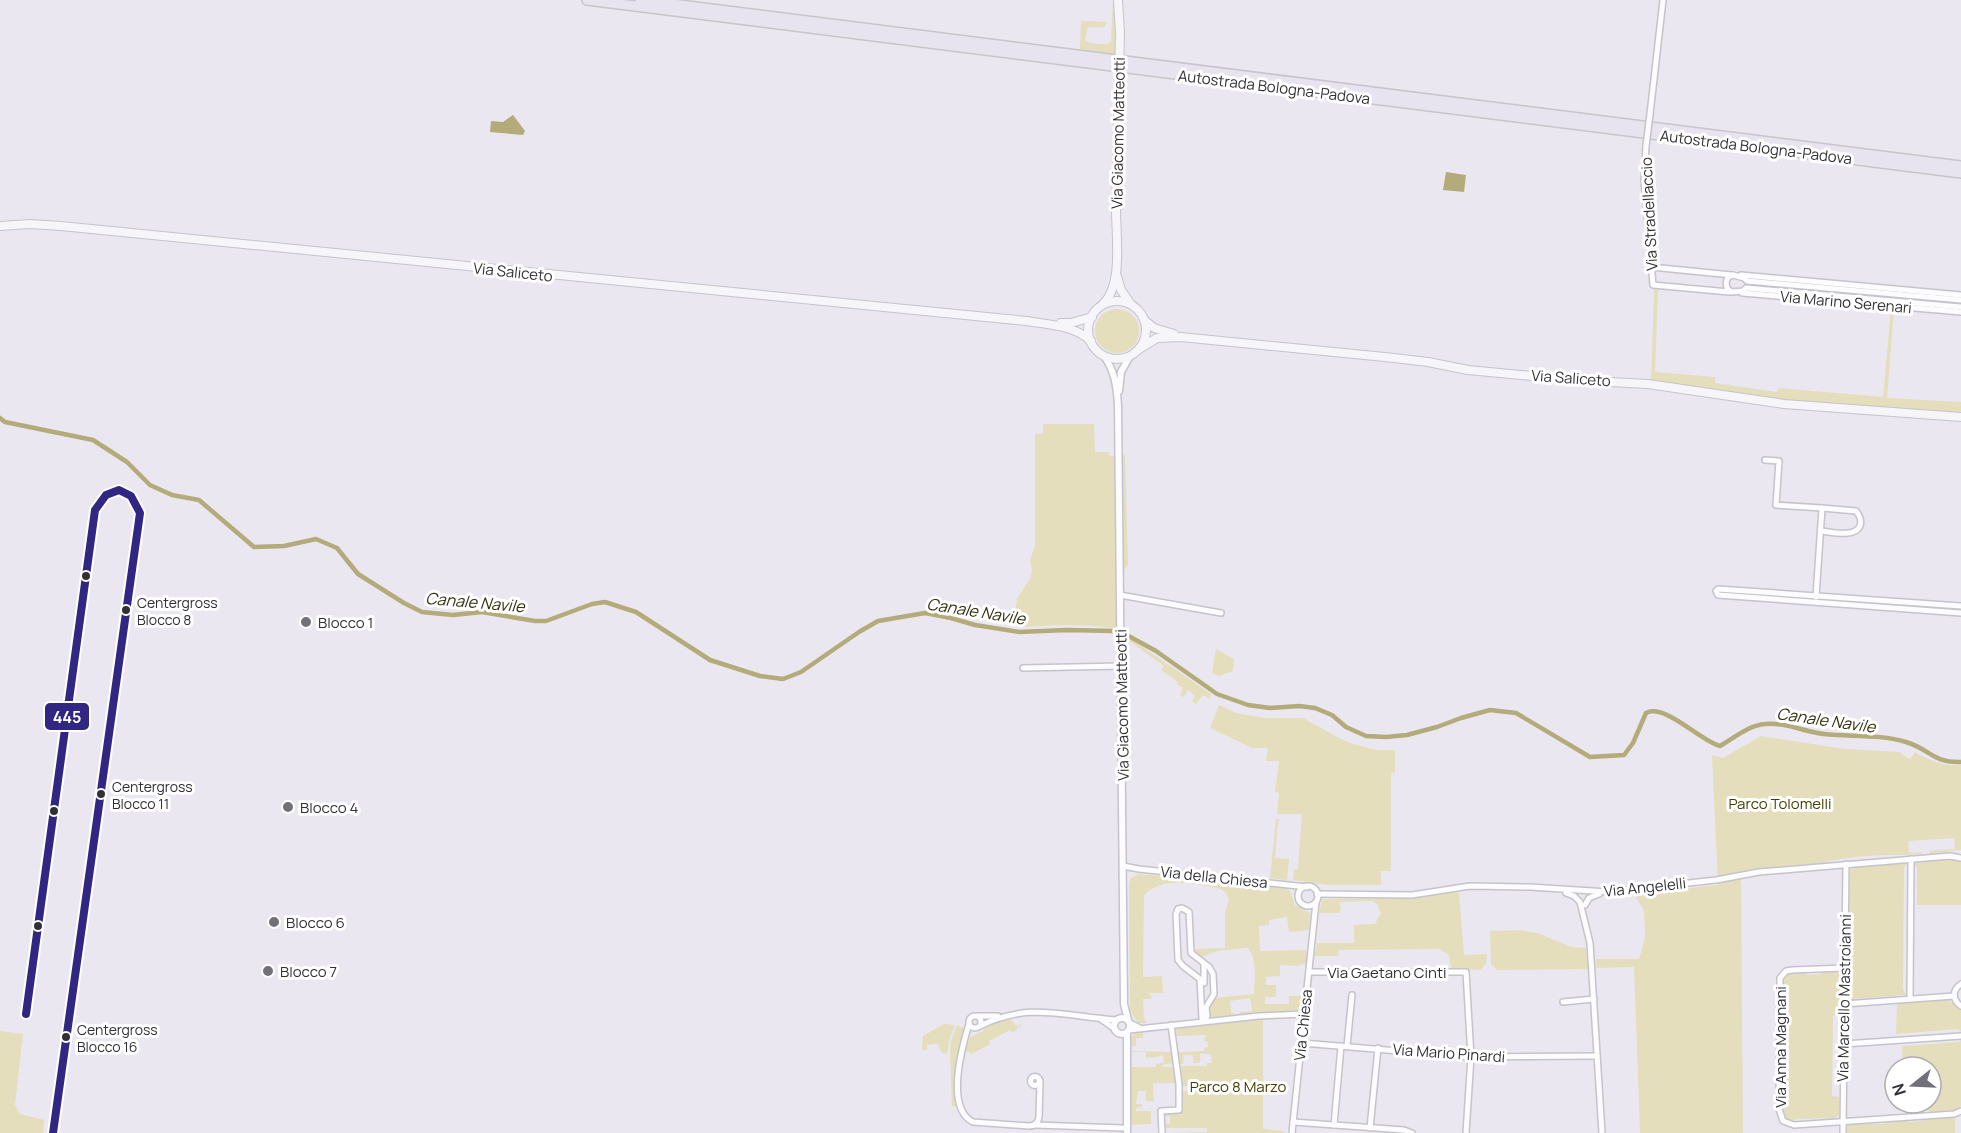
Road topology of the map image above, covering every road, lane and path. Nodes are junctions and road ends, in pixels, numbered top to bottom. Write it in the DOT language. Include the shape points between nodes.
graph roads {
  1 [pos="587,0"];
  2 [pos="640,0"];
  3 [pos="1118,0"];
  4 [pos="1663,0"];
  5 [pos="1961,166"];
  6 [pos="1961,173"];
  7 [pos="0,226"];
  8 [pos="1116,267"];
  9 [pos="1651,267"];
  10 [pos="1734,275"];
  11 [pos="1747,281"];
  12 [pos="1653,285"];
  13 [pos="1746,288"];
  14 [pos="1731,292"];
  15 [pos="1961,294"];
  16 [pos="1961,300"];
  17 [pos="1101,306"];
  18 [pos="1133,306"];
  19 [pos="1961,307"];
  20 [pos="1961,312"];
  21 [pos="1092,316"];
  22 [pos="1144,319"];
  23 [pos="1027,321"];
  24 [pos="1181,337"];
  25 [pos="1091,342"];
  26 [pos="1139,349"];
  27 [pos="1103,355"];
  28 [pos="1130,356"];
  29 [pos="1118,406"];
  30 [pos="1958,417"];
  31 [pos="1765,460"];
  32 [pos="1822,508"];
  33 [pos="1821,531"];
  34 [pos="1120,595"];
  35 [pos="1816,599"];
  36 [pos="1961,606"];
  37 [pos="1221,613"];
  38 [pos="1961,613"];
  39 [pos="1121,666"];
  40 [pos="1023,668"];
  41 [pos="1961,858"];
  42 [pos="1911,859"];
  43 [pos="1846,864"];
  44 [pos="1123,866"];
  45 [pos="1139,869"];
  46 [pos="1123,874"];
  47 [pos="1289,885"];
  48 [pos="1307,887"];
  49 [pos="1534,887"];
  50 [pos="1618,891"];
  51 [pos="1584,892"];
  52 [pos="1298,895"];
  53 [pos="1317,898"];
  54 [pos="1309,906"];
  55 [pos="1583,906"];
  56 [pos="1314,917"];
  57 [pos="1191,953"];
  58 [pos="1177,956"];
  59 [pos="1204,966"];
  60 [pos="1844,968"];
  61 [pos="1309,972"];
  62 [pos="1196,975"];
  63 [pos="1961,984"];
  64 [pos="1352,995"];
  65 [pos="1954,996"];
  66 [pos="1594,999"];
  67 [pos="1910,999"];
  68 [pos="1563,1002"];
  69 [pos="1124,1004"];
  70 [pos="1844,1004"];
  71 [pos="1961,1006"];
  72 [pos="1305,1014"];
  73 [pos="978,1016"];
  74 [pos="1002,1016"];
  75 [pos="1101,1019"];
  76 [pos="1118,1019"];
  77 [pos="1129,1021"];
  78 [pos="1205,1021"];
  79 [pos="969,1024"];
  80 [pos="1171,1025"];
  81 [pos="979,1027"];
  82 [pos="1140,1028"];
  83 [pos="1117,1031"];
  84 [pos="1128,1032"];
  85 [pos="1961,1036"];
  86 [pos="964,1042"];
  87 [pos="1302,1043"];
  88 [pos="1844,1044"];
  89 [pos="1344,1046"];
  90 [pos="1378,1048"];
  91 [pos="1125,1050"];
  92 [pos="1597,1056"];
  93 [pos="1471,1057"];
  94 [pos="1039,1104"];
  95 [pos="1961,1111"];
  96 [pos="1843,1121"];
  97 [pos="1293,1122"];
  98 [pos="1014,1125"];
  99 [pos="1035,1125"];
  100 [pos="1334,1125"];
  101 [pos="1370,1128"];
  102 [pos="1125,1130"];
  103 [pos="1014,1133"];
  104 [pos="1162,1133"];
  105 [pos="1292,1133"];
  106 [pos="1412,1133"];
  107 [pos="1467,1133"];
  108 [pos="1602,1133"];
  109 [pos="1843,1133"];
  1 -- 6 [label="highway, Autostrada Bologna-Padova"];
  2 -- 5 [label="highway, Autostrada Bologna-Padova"];
  3 -- 8 [label="main road, Via Giacomo Matteotti, bridge"];
  4 -- 9 [label="street, Via Stradellaccio, bridge" via="1644,180"];
  7 -- 23 [label="main road, Via Saliceto" via="61,226"];
  8 -- 17 [label="main road, Via Giacomo Matteotti" via="1114,287"];
  8 -- 18 [label="main road, Via Giacomo Matteotti" via="1121,290"];
  9 -- 10 [label="street, Via Marino Serenari"];
  9 -- 12 [label="street, Via Stradellaccio"];
  10 -- 11 [label="street, Via Marino Serenari"];
  10 -- 14 [label="street" via="1726,283"];
  10 -- 15 [label="street, Via Marino Serenari"];
  11 -- 13 [label="street"];
  11 -- 16 [label="street, Via Marino Serenari"];
  12 -- 14 [label="street, Via Marino Serenari"];
  13 -- 14 [label="street, Via Marino Serenari"];
  13 -- 19 [label="street, Via Marino Serenari"];
  14 -- 20 [label="street, Via Marino Serenari"];
  17 -- 18 [label="main road" via="1117,302"];
  17 -- 21 [label="main road"];
  18 -- 22 [label="main road, Via Saliceto"];
  21 -- 23 [label="main road, Via Saliceto" via="1071,323"];
  21 -- 25 [label="main road"];
  22 -- 24 [label="main road, Via Saliceto" via="1154,328"];
  22 -- 26 [label="main road" via="1146,335"];
  23 -- 25 [label="main road, Via Saliceto" via="1074,330"];
  24 -- 26 [label="main road, Via Saliceto" via="1157,338"];
  24 -- 30 [label="main road, Via Saliceto" via="1385,357 1468,370 1648,384 1784,404"];
  25 -- 27 [label="main road, Via Saliceto"];
  26 -- 28 [label="main road, Via Saliceto"];
  27 -- 28 [label="main road" via="1119,359"];
  27 -- 29 [label="street, Via Giacomo Matteotti" via="1114,375"];
  28 -- 29 [label="street, Via Giacomo Matteotti" via="1121,372"];
  29 -- 34 [label="street, Via Giacomo Matteotti"];
  31 -- 32 [label="street" via="1779,461 1776,505"];
  32 -- 33 [label="street"];
  32 -- 33 [label="street" via="1856,511 1861,524 1853,533"];
  33 -- 35 [label="street"];
  34 -- 37 [label="street"];
  34 -- 39 [label="street, Via Giacomo Matteotti"];
  35 -- 35 [label="street" via="1718,589 1716,591 1718,595"];
  35 -- 36 [label="street"];
  35 -- 38 [label="street"];
  39 -- 40 [label="street"];
  39 -- 44 [label="street, Via Giacomo Matteotti"];
  41 -- 42 [label="street, Via Angelelli"];
  42 -- 43 [label="street, Via Angelelli"];
  42 -- 67 [label="street"];
  43 -- 50 [label="street, Via Angelelli"];
  43 -- 60 [label="street, Via Marcello Mastroianni"];
  44 -- 45 [label="street, Via della Chiesa"];
  44 -- 46 [label="street, Via Giacomo Matteotti"];
  45 -- 46 [label="street, Via della Chiesa"];
  45 -- 47 [label="street, Via della Chiesa"];
  46 -- 69 [label="street, Via Giacomo Matteotti"];
  47 -- 48 [label="street, Via della Chiesa"];
  47 -- 52 [label="street, Via della Chiesa"];
  48 -- 52 [label="street"];
  48 -- 53 [label="street" via="1314,889"];
  49 -- 51 [label="street, Via Angelelli"];
  49 -- 53 [label="street, Via Angelelli" via="1461,886 1412,895"];
  49 -- 55 [label="street" via="1569,893"];
  50 -- 51 [label="street, Via Angelelli"];
  50 -- 55 [label="street" via="1596,894"];
  51 -- 55 [label="street"];
  52 -- 54 [label="street" via="1301,903"];
  53 -- 54 [label="street"];
  53 -- 56 [label="street, Via Chiesa"];
  54 -- 56 [label="street, Via Chiesa"];
  55 -- 66 [label="street"];
  56 -- 61 [label="street, Via Chiesa"];
  57 -- 58 [label="street"];
  57 -- 58 [label="street" via="1189,912 1182,908 1176,914"];
  57 -- 59 [label="street"];
  58 -- 62 [label="street"];
  59 -- 62 [label="street" via="1202,974"];
  59 -- 78 [label="street"];
  60 -- 70 [label="street, Via Marcello Mastroianni"];
  60 -- 96 [label="street, Via Anna Magnani" via="1786,971 1779,988 1781,1118 1790,1125"];
  61 -- 72 [label="street, Via Chiesa"];
  61 -- 93 [label="street, Via Gaetano Cinti" via="1466,972"];
  62 -- 78 [label="street" via="1201,981"];
  63 -- 65 [label="street"];
  64 -- 89 [label="street"];
  65 -- 67 [label="street"];
  65 -- 71 [label="street"];
  66 -- 68 [label="street"];
  66 -- 92 [label="street"];
  67 -- 70 [label="street"];
  69 -- 76 [label="street, Via Giacomo Matteotti"];
  69 -- 77 [label="street, Via Giacomo Matteotti"];
  70 -- 88 [label="street, Via Marcello Mastroianni"];
  72 -- 78 [label="street"];
  72 -- 87 [label="street, Via Chiesa"];
  73 -- 74 [label="street"];
  73 -- 79 [label="street" via="970,1018"];
  73 -- 81 [label="street" via="982,1020"];
  74 -- 75 [label="street" via="1049,1011"];
  74 -- 81 [label="street"];
  75 -- 76 [label="street"];
  75 -- 83 [label="street"];
  76 -- 77 [label="street"];
  76 -- 83 [label="street, Via Giacomo Matteotti" via="1114,1025"];
  77 -- 82 [label="street"];
  77 -- 84 [label="street"];
  78 -- 80 [label="street"];
  79 -- 81 [label="street"];
  79 -- 86 [label="street"];
  80 -- 82 [label="street"];
  80 -- 104 [label="street" via="1179,1110 1161,1111"];
  81 -- 86 [label="street"];
  82 -- 84 [label="street"];
  83 -- 84 [label="street"];
  83 -- 91 [label="street"];
  84 -- 91 [label="street"];
  85 -- 88 [label="street"];
  86 -- 98 [label="street" via="958,1065 964,1115 973,1122"];
  87 -- 89 [label="street, Via Mario Pinardi"];
  87 -- 97 [label="street, Via Chiesa"];
  88 -- 96 [label="street, Via Marcello Mastroianni"];
  89 -- 90 [label="street, Via Mario Pinardi"];
  89 -- 100 [label="street"];
  90 -- 93 [label="street, Via Mario Pinardi"];
  90 -- 101 [label="street"];
  91 -- 102 [label="street"];
  92 -- 93 [label="street, Via Mario Pinardi"];
  92 -- 108 [label="street"];
  93 -- 107 [label="street"];
  94 -- 94 [label="street" via="1040,1082 1035,1077 1031,1083"];
  94 -- 99 [label="street" via="1039,1122"];
  95 -- 96 [label="street"];
  96 -- 109 [label="street, Via Marcello Mastroianni"];
  97 -- 100 [label="street"];
  97 -- 105 [label="street, Via Chiesa"];
  98 -- 99 [label="street"];
  98 -- 103 [label="street"];
  99 -- 102 [label="street"];
  100 -- 101 [label="street"];
  101 -- 106 [label="street"];
}
